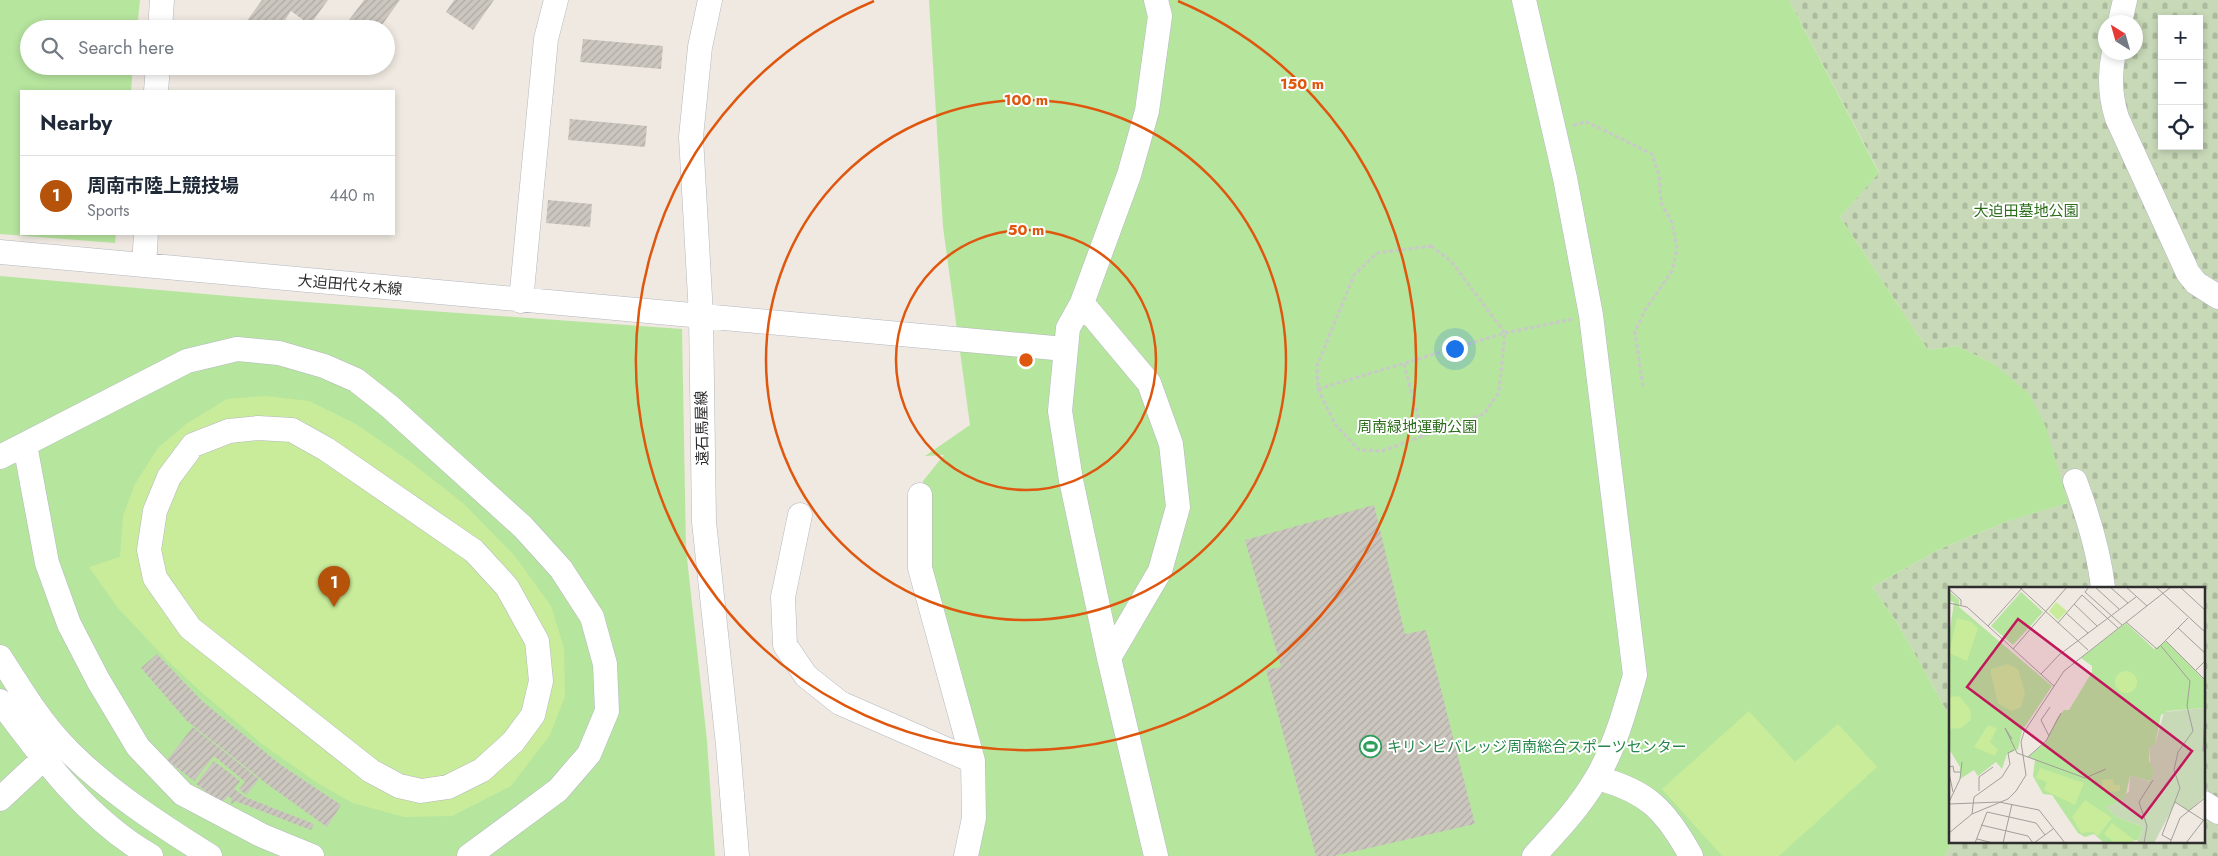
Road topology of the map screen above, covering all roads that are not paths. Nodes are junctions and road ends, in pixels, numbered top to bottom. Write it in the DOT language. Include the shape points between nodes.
graph roads {
  1 [pos="162,0"];
  2 [pos="556,0"];
  3 [pos="710,0"];
  4 [pos="1156,0"];
  5 [pos="1524,0"];
  6 [pos="2125,0"];
  7 [pos="2122,15"];
  8 [pos="161,20"];
  9 [pos="2113,60"];
  10 [pos="157,75"];
  11 [pos="156,90"];
  12 [pos="146,235"];
  13 [pos="0,252"];
  14 [pos="144,265"];
  15 [pos="2218,297"];
  16 [pos="521,301"];
  17 [pos="1082,302"];
  18 [pos="701,315"];
  19 [pos="1065,349"];
  20 [pos="25,445"];
  21 [pos="0,457"];
  22 [pos="2075,481"];
  23 [pos="920,495"];
  24 [pos="800,515"];
  25 [pos="2103,587"];
  26 [pos="172,604"];
  27 [pos="0,657"];
  28 [pos="1109,658"];
  29 [pos="0,700"];
  30 [pos="61,743"];
  31 [pos="43,758"];
  32 [pos="973,761"];
  33 [pos="1597,778"];
  34 [pos="183,794"];
  35 [pos="0,799"];
  36 [pos="2206,804"];
  37 [pos="2218,812"];
  38 [pos="156,823"];
  39 [pos="138,853"];
  40 [pos="210,856"];
  41 [pos="312,856"];
  42 [pos="469,856"];
  43 [pos="736,856"];
  44 [pos="966,856"];
  45 [pos="1156,856"];
  46 [pos="1534,856"];
  47 [pos="1691,856"];
  1 -- 8 [label="street"];
  2 -- 16 [label="street" via="546,39"];
  3 -- 18 [label="street, 遠石馬屋線" via="700,47 691,137"];
  4 -- 17 [label="street" via="1160,16 1147,111 1129,175"];
  5 -- 33 [label="street" via="1554,129 1591,315 1635,675 1624,716"];
  6 -- 7 [label="street"];
  9 -- 15 [label="street" via="2110,84 2117,118 2188,273 2196,283"];
  10 -- 11 [label="street"];
  12 -- 14 [label="street"];
  13 -- 14 [label="street, 大迫田代々木線"];
  14 -- 16 [label="street, 大迫田代々木線"];
  16 -- 18 [label="street, 大迫田代々木線"];
  17 -- 19 [label="street" via="1068,328"];
  17 -- 28 [label="street" via="1149,383 1171,444 1178,507 1160,571"];
  18 -- 19 [label="street, 大迫田代々木線"];
  18 -- 43 [label="street, 遠石馬屋線" via="704,522 728,745"];
  19 -- 28 [label="street" via="1060,411 1071,480"];
  20 -- 21 [label="street"];
  20 -- 34 [label="street" via="47,563 69,624 138,747"];
  20 -- 42 [label="street" via="187,361 237,349 279,352 356,380 523,527 561,569 592,617 605,664 608,711 589,754 558,790"];
  22 -- 25 [label="street" via="2088,518"];
  23 -- 32 [label="street" via="920,568"];
  24 -- 32 [label="street" via="783,597 785,645 806,676 840,703"];
  26 -- 26 [label="street" via="155,578 149,550 155,511 169,477 193,445 228,431 258,428 292,430 326,449 474,551 507,587 537,641 541,681 533,716 513,742 482,770 448,787 421,791 399,786 371,771 343,750 190,628"];
  27 -- 30 [label="street"];
  28 -- 45 [label="street"];
  29 -- 31 [label="street"];
  30 -- 31 [label="street"];
  30 -- 38 [label="street"];
  31 -- 35 [label="street"];
  31 -- 39 [label="street"];
  32 -- 44 [label="street" via="974,818"];
  33 -- 46 [label="street" via="1570,817"];
  33 -- 47 [label="street" via="1623,785 1659,808 1677,830"];
  34 -- 38 [label="street"];
  34 -- 41 [label="street" via="263,836"];
  36 -- 37 [label="street"];
  38 -- 39 [label="street"];
  38 -- 40 [label="street"];
}
